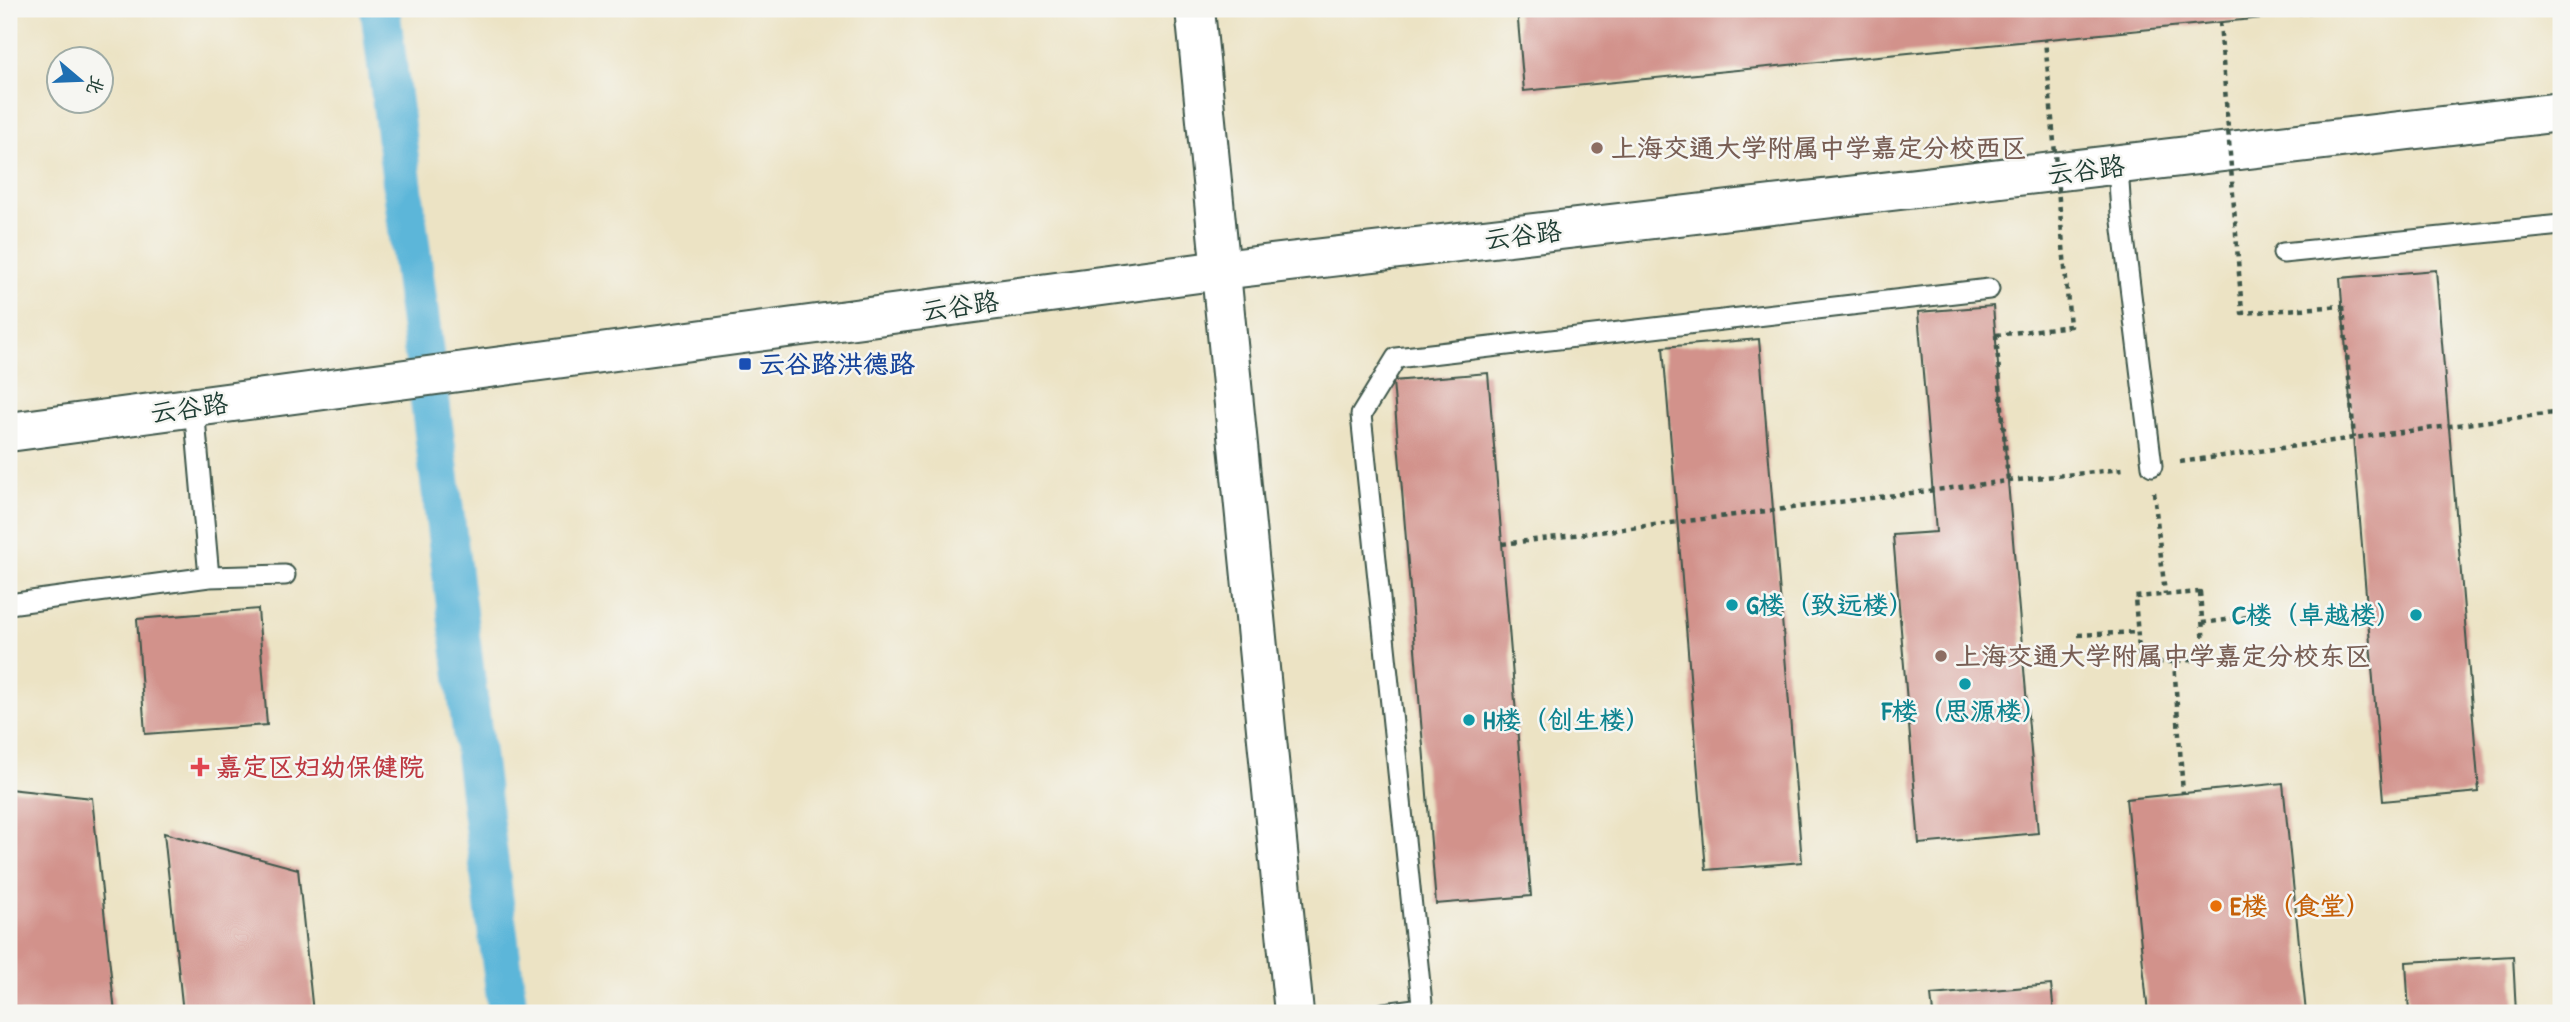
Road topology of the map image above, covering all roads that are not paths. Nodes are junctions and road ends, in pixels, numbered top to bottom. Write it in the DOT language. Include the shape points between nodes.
graph roads {
  1 [pos="1195,9"];
  2 [pos="2561,113"];
  3 [pos="2118,166"];
  4 [pos="2561,225"];
  5 [pos="2283,253"];
  6 [pos="1221,270"];
  7 [pos="1989,289"];
  8 [pos="194,407"];
  9 [pos="9,432"];
  10 [pos="2152,467"];
  11 [pos="285,575"];
  12 [pos="209,577"];
  13 [pos="9,604"];
  14 [pos="1423,1011"];
  15 [pos="1294,1013"];
  16 [pos="1384,1013"];
  1 -- 6 [label="street"];
  2 -- 3 [label="street, 云谷路"];
  3 -- 6 [label="street, 云谷路"];
  3 -- 10 [label="lane"];
  4 -- 5 [label="lane"];
  6 -- 8 [label="street, 云谷路"];
  6 -- 15 [label="street"];
  7 -- 14 [label="lane" via="1396,359 1361,415"];
  8 -- 9 [label="street, 云谷路"];
  8 -- 12 [label="lane"];
  11 -- 12 [label="lane"];
  12 -- 13 [label="lane"];
  14 -- 16 [label="lane"];
}
